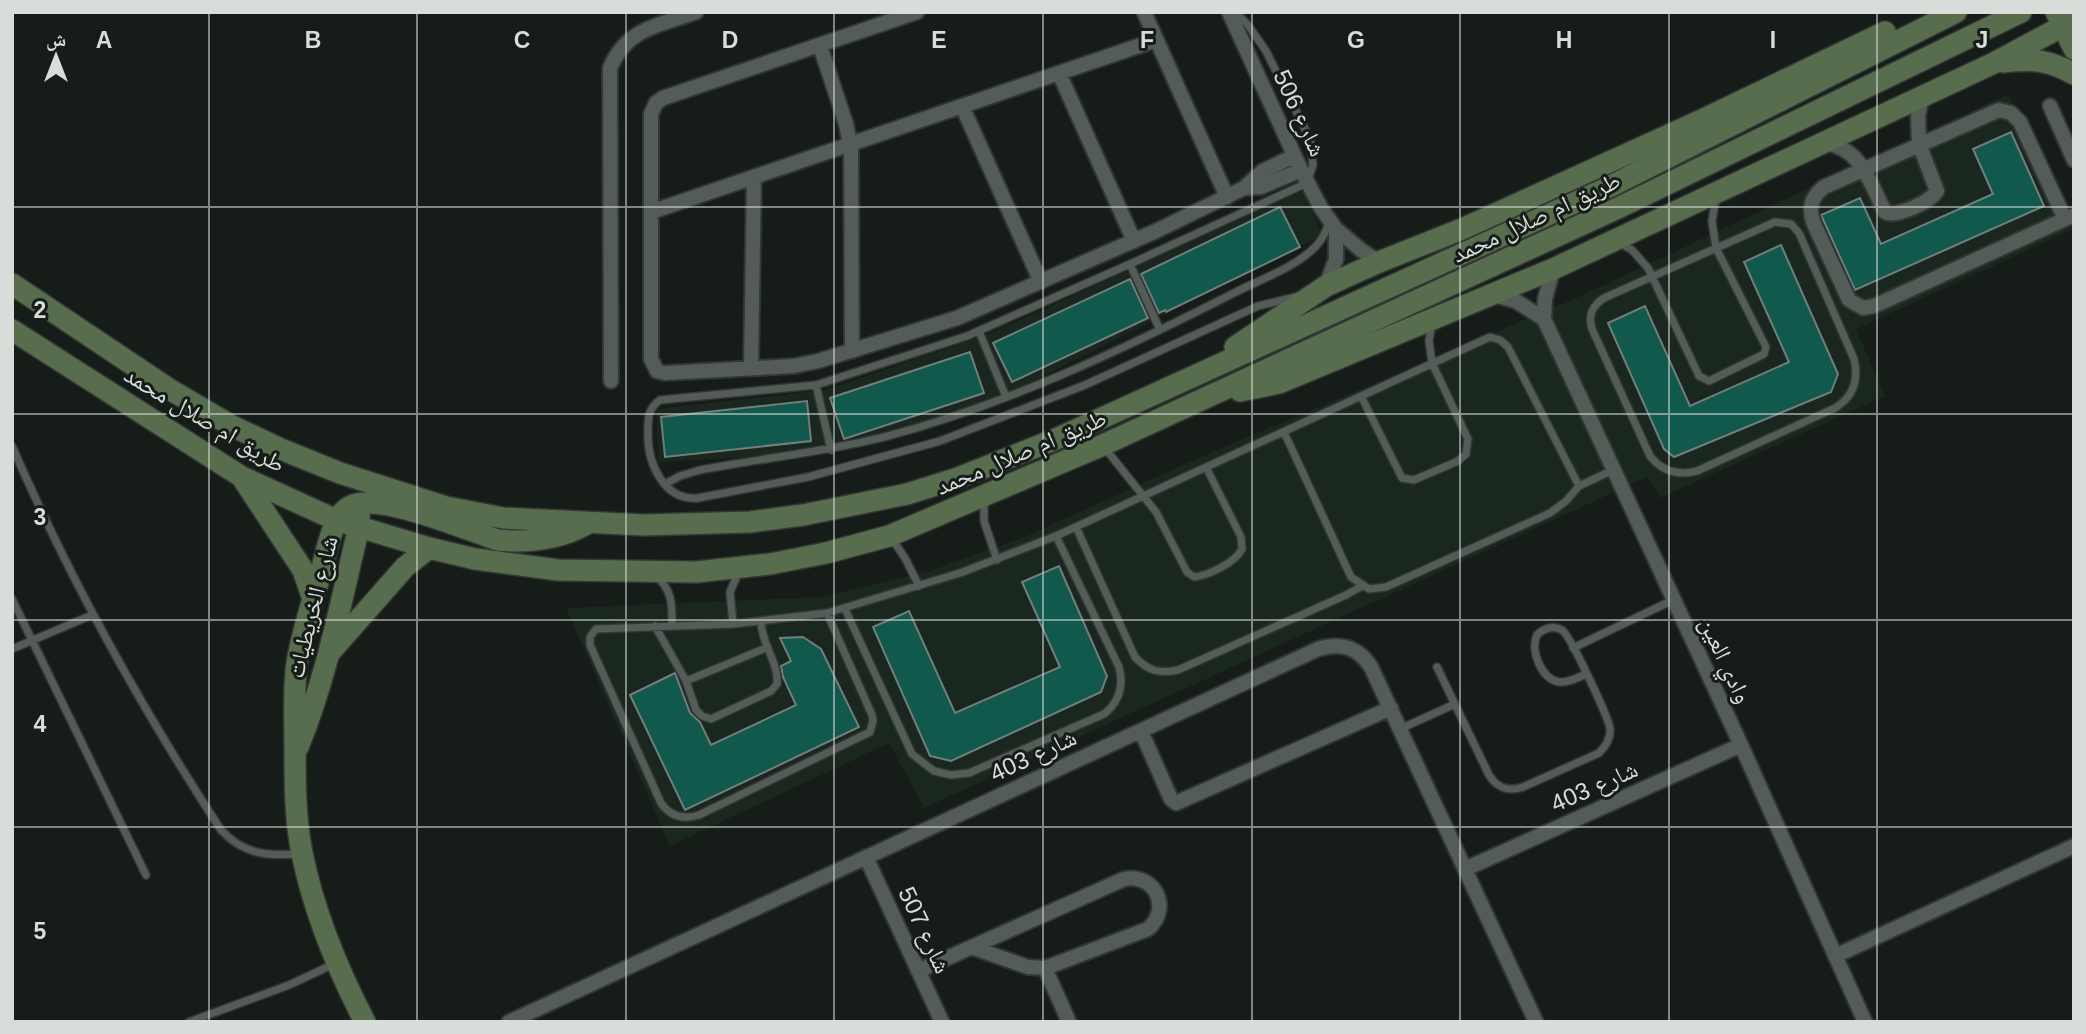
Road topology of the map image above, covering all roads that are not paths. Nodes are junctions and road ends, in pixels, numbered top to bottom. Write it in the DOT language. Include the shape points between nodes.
graph roads {
  1 [pos="696,12"];
  2 [pos="918,12"];
  3 [pos="1144,12"];
  4 [pos="1229,12"];
  5 [pos="1234,12"];
  6 [pos="1926,12"];
  7 [pos="1956,12"];
  8 [pos="2021,12"];
  9 [pos="2064,19"];
  10 [pos="1156,40"];
  11 [pos="820,46"];
  12 [pos="2074,49"];
  13 [pos="1994,64"];
  14 [pos="1059,73"];
  15 [pos="2074,74"];
  16 [pos="1922,97"];
  17 [pos="962,106"];
  18 [pos="2050,106"];
  19 [pos="1824,142"];
  20 [pos="850,143"];
  21 [pos="1919,144"];
  22 [pos="1294,156"];
  23 [pos="2074,160"];
  24 [pos="1864,169"];
  25 [pos="1304,176"];
  26 [pos="754,177"];
  27 [pos="1244,188"];
  28 [pos="1717,192"];
  29 [pos="1227,197"];
  30 [pos="650,212"];
  31 [pos="2069,217"];
  32 [pos="1333,225"];
  33 [pos="1134,241"];
  34 [pos="1613,242"];
  35 [pos="1716,248"];
  36 [pos="1379,262"];
  37 [pos="1130,264"];
  38 [pos="1553,269"];
  39 [pos="1652,276"];
  40 [pos="1041,282"];
  41 [pos="12,284"];
  42 [pos="1320,291"];
  43 [pos="1494,295"];
  44 [pos="1544,319"];
  45 [pos="1432,320"];
  46 [pos="12,330"];
  47 [pos="1160,330"];
  48 [pos="979,331"];
  49 [pos="852,351"];
  50 [pos="1432,363"];
  51 [pos="751,368"];
  52 [pos="1210,369"];
  53 [pos="611,381"];
  54 [pos="816,385"];
  55 [pos="1221,392"];
  56 [pos="1361,396"];
  57 [pos="1006,397"];
  58 [pos="1283,432"];
  59 [pos="12,446"];
  60 [pos="1103,446"];
  61 [pos="831,450"];
  62 [pos="1206,467"];
  63 [pos="1613,470"];
  64 [pos="340,473"];
  65 [pos="242,477"];
  66 [pos="665,484"];
  67 [pos="1579,486"];
  68 [pos="1145,496"];
  69 [pos="985,497"];
  70 [pos="356,503"];
  71 [pos="336,520"];
  72 [pos="590,523"];
  73 [pos="359,527"];
  74 [pos="1076,527"];
  75 [pos="889,536"];
  76 [pos="1056,536"];
  77 [pos="429,548"];
  78 [pos="997,560"];
  79 [pos="742,568"];
  80 [pos="649,572"];
  81 [pos="919,586"];
  82 [pos="1362,586"];
  83 [pos="12,599"];
  84 [pos="313,599"];
  85 [pos="1673,600"];
  86 [pos="845,609"];
  87 [pos="827,613"];
  88 [pos="92,615"];
  89 [pos="761,621"];
  90 [pos="733,624"];
  91 [pos="655,626"];
  92 [pos="671,626"];
  93 [pos="32,640"];
  94 [pos="766,648"];
  95 [pos="1573,648"];
  96 [pos="12,649"];
  97 [pos="327,656"];
  98 [pos="1437,667"];
  99 [pos="1586,674"];
  100 [pos="686,681"];
  101 [pos="1455,704"];
  102 [pos="1391,708"];
  103 [pos="1400,729"];
  104 [pos="1141,731"];
  105 [pos="1741,746"];
  106 [pos="295,755"];
  107 [pos="2074,846"];
  108 [pos="302,853"];
  109 [pos="866,857"];
  110 [pos="1465,869"];
  111 [pos="146,875"];
  112 [pos="971,947"];
  113 [pos="1835,956"];
  114 [pos="336,963"];
  115 [pos="1045,968"];
  116 [pos="918,971"];
  117 [pos="189,1022"];
  118 [pos="365,1022"];
  119 [pos="509,1022"];
  120 [pos="942,1022"];
  121 [pos="1069,1022"];
  122 [pos="1536,1022"];
  123 [pos="1865,1022"];
  1 -- 53 [label="street" via="629,38 610,68"];
  2 -- 11 [label="street"];
  3 -- 10 [label="street"];
  4 -- 22 [label="street, شارع 506"];
  5 -- 25 [label="lane" via="1266,51 1310,139 1313,164"];
  6 -- 36 [label="street" via="1704,119"];
  7 -- 52 [label="street, طريق ام صلال محمد" via="1609,187"];
  8 -- 55 [label="street, طريق ام صلال محمد" via="1620,207"];
  9 -- 12 [label="street"];
  9 -- 13 [label="street"];
  10 -- 14 [label="street"];
  10 -- 29 [label="street"];
  11 -- 20 [label="street"];
  11 -- 30 [label="street" via="656,103 650,114"];
  13 -- 15 [label="street" via="2053,62"];
  13 -- 16 [label="street"];
  14 -- 17 [label="street"];
  14 -- 33 [label="street"];
  16 -- 19 [label="street"];
  16 -- 21 [label="street"];
  17 -- 20 [label="street"];
  17 -- 40 [label="street"];
  18 -- 23 [label="street"];
  19 -- 24 [label="street" via="1847,150"];
  19 -- 28 [label="street"];
  20 -- 26 [label="street"];
  20 -- 49 [label="street"];
  21 -- 24 [label="street"];
  21 -- 24 [label="street" via="1937,191 1898,214 1885,212"];
  21 -- 31 [label="street" via="2005,110 2020,122"];
  22 -- 25 [label="street, شارع 506"];
  22 -- 27 [label="street" via="1262,171"];
  24 -- 31 [label="street" via="1818,192 1810,211 1849,300 1863,308"];
  25 -- 27 [label="street"];
  25 -- 32 [label="street, شارع 506"];
  25 -- 37 [label="lane"];
  26 -- 30 [label="street"];
  26 -- 51 [label="street"];
  27 -- 29 [label="street"];
  28 -- 34 [label="street"];
  28 -- 35 [label="lane" via="1712,221"];
  29 -- 33 [label="street"];
  30 -- 51 [label="street" via="653,368 665,373"];
  32 -- 36 [label="street, شارع 506"];
  32 -- 42 [label="street" via="1336,258"];
  32 -- 47 [label="lane" via="1301,257"];
  33 -- 40 [label="street"];
  34 -- 38 [label="street"];
  34 -- 39 [label="lane" via="1632,250"];
  35 -- 39 [label="lane"];
  35 -- 39 [label="lane" via="1766,347 1761,356 1713,380 1699,376"];
  35 -- 39 [label="lane" via="1775,222 1796,228 1854,359 1856,377 1851,393 1835,408 1689,473 1665,470 1650,456 1590,322 1598,302"];
  36 -- 42 [label="street"];
  37 -- 47 [label="lane"];
  37 -- 48 [label="lane"];
  38 -- 43 [label="street"];
  38 -- 44 [label="street"];
  40 -- 49 [label="street" via="957,318"];
  41 -- 64 [label="street, طريق ام صلال محمد" via="207,412 257,439"];
  42 -- 52 [label="street" via="1233,347"];
  42 -- 66 [label="lane" via="1258,306 1036,405 888,457 698,498 678,495"];
  43 -- 44 [label="street" via="1516,301"];
  43 -- 45 [label="street"];
  44 -- 63 [label="street, وادي العين"];
  45 -- 50 [label="lane"];
  45 -- 55 [label="street" via="1279,383 1251,391"];
  46 -- 65 [label="street, طريق ام صلال محمد"];
  47 -- 57 [label="lane"];
  48 -- 54 [label="lane"];
  48 -- 57 [label="lane"];
  49 -- 51 [label="street" via="794,366"];
  50 -- 56 [label="lane"];
  50 -- 56 [label="lane" via="1468,439 1466,454 1458,461 1414,480 1402,478"];
  50 -- 67 [label="lane" via="1485,339 1500,340 1508,347"];
  52 -- 72 [label="street, طريق ام صلال محمد" via="1007,460 907,494 750,522"];
  54 -- 61 [label="lane"];
  54 -- 66 [label="lane" via="668,399 653,405 648,420 649,455"];
  55 -- 60 [label="street, طريق ام صلال محمد"];
  56 -- 58 [label="lane"];
  57 -- 61 [label="lane" via="957,416"];
  58 -- 62 [label="lane"];
  58 -- 82 [label="lane" via="1351,577"];
  59 -- 88 [label="lane"];
  60 -- 68 [label="lane"];
  60 -- 69 [label="street, طريق ام صلال محمد"];
  61 -- 66 [label="lane" via="700,470"];
  62 -- 68 [label="lane"];
  62 -- 68 [label="lane" via="1242,543 1235,558 1203,575 1194,577 1186,572"];
  63 -- 67 [label="lane"];
  63 -- 85 [label="street, وادي العين"];
  64 -- 70 [label="street, شارع الخريطيات"];
  64 -- 72 [label="street, طريق ام صلال محمد" via="475,513"];
  65 -- 71 [label="street, طريق ام صلال محمد"];
  65 -- 84 [label="street" via="303,570"];
  67 -- 82 [label="lane" via="1558,509 1537,519 1386,587"];
  68 -- 74 [label="lane"];
  69 -- 75 [label="street, طريق ام صلال محمد"];
  69 -- 78 [label="lane" via="984,521"];
  70 -- 71 [label="street"];
  70 -- 72 [label="street" via="389,504 514,542 546,540"];
  70 -- 73 [label="street, شارع الخريطيات"];
  71 -- 73 [label="street, طريق ام صلال محمد"];
  71 -- 84 [label="street, شارع الخريطيات"];
  73 -- 77 [label="street, طريق ام صلال محمد"];
  73 -- 97 [label="street, شارع الخريطيات"];
  74 -- 76 [label="lane"];
  74 -- 82 [label="lane" via="1135,657 1157,672 1178,670"];
  75 -- 79 [label="street, طريق ام صلال محمد" via="798,560"];
  75 -- 81 [label="lane"];
  76 -- 78 [label="lane"];
  76 -- 86 [label="lane" via="1119,667 1118,696 1104,714 969,773 942,774 925,767 912,754"];
  77 -- 80 [label="street, طريق ام صلال محمد" via="530,568"];
  77 -- 97 [label="street" via="405,567"];
  78 -- 81 [label="lane"];
  79 -- 80 [label="street, طريق ام صلال محمد"];
  79 -- 90 [label="lane" via="730,592"];
  80 -- 92 [label="lane" via="670,594"];
  81 -- 86 [label="lane"];
  83 -- 93 [label="lane"];
  84 -- 106 [label="street, شارع الخريطيات" via="297,665"];
  85 -- 95 [label="lane"];
  85 -- 105 [label="street, وادي العين"];
  86 -- 87 [label="lane"];
  87 -- 89 [label="lane"];
  87 -- 91 [label="lane" via="872,715 870,732 687,818 669,812 661,803 590,641 593,632 601,628"];
  88 -- 93 [label="lane"];
  88 -- 108 [label="lane" via="143,707 221,830 236,845 257,854"];
  89 -- 90 [label="lane"];
  89 -- 94 [label="lane"];
  90 -- 92 [label="lane"];
  91 -- 92 [label="lane"];
  91 -- 100 [label="lane"];
  93 -- 96 [label="lane"];
  93 -- 111 [label="lane"];
  94 -- 100 [label="lane"];
  94 -- 100 [label="lane" via="778,679 775,688 715,718 699,713"];
  95 -- 99 [label="lane"];
  95 -- 99 [label="lane" via="1567,635 1555,628 1541,632 1534,644 1543,671 1553,681 1567,682"];
  97 -- 106 [label="street, شارع الخريطيات"];
  98 -- 101 [label="lane"];
  99 -- 101 [label="lane" via="1610,726 1605,747 1516,789 1492,781"];
  101 -- 103 [label="lane"];
  102 -- 103 [label="street, شارع 403"];
  102 -- 104 [label="street, شارع 403" via="1364,657 1330,645"];
  102 -- 104 [label="street" via="1176,803"];
  103 -- 110 [label="street, شارع 403"];
  104 -- 109 [label="street, شارع 403"];
  105 -- 110 [label="street, شارع 403"];
  105 -- 113 [label="street, وادي العين"];
  106 -- 108 [label="street, شارع الخريطيات"];
  107 -- 113 [label="street"];
  108 -- 114 [label="street, شارع الخريطيات"];
  109 -- 116 [label="street, شارع 507"];
  109 -- 119 [label="street, شارع 403"];
  110 -- 122 [label="street, شارع 403"];
  112 -- 115 [label="street" via="1028,967"];
  112 -- 115 [label="street" via="1124,879 1143,880 1154,888 1160,900 1159,913 1148,929"];
  112 -- 116 [label="street"];
  113 -- 123 [label="street, وادي العين"];
  114 -- 117 [label="lane"];
  114 -- 118 [label="street, شارع الخريطيات"];
  115 -- 121 [label="street"];
  116 -- 120 [label="street, شارع 507"];
}
